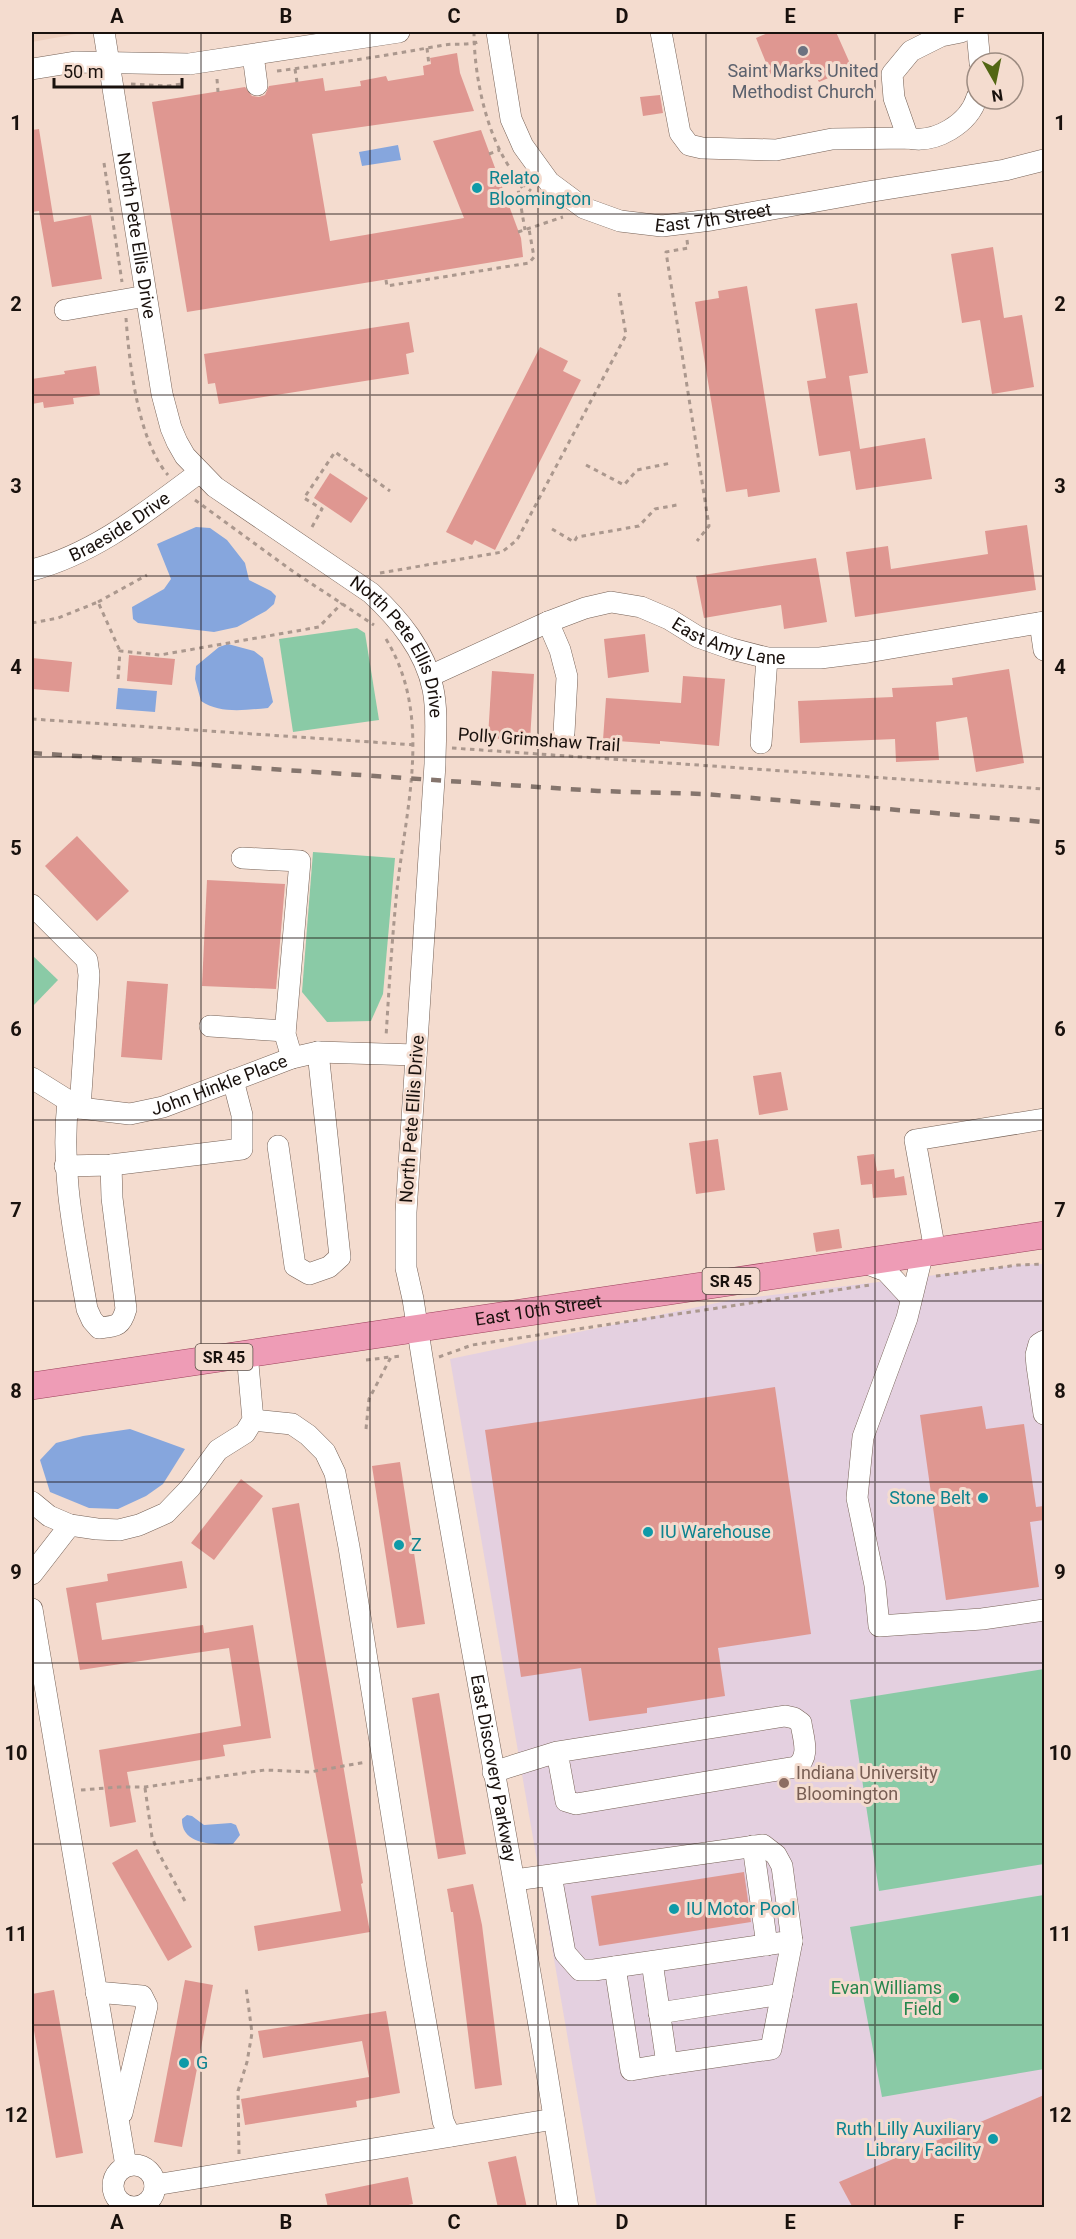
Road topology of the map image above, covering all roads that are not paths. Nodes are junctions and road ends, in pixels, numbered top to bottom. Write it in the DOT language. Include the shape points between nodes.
graph roads {
  1 [pos="104,32"];
  2 [pos="399,32"];
  3 [pos="497,32"];
  4 [pos="661,32"];
  5 [pos="961,32"];
  6 [pos="977,32"];
  7 [pos="979,51"];
  8 [pos="253,55"];
  9 [pos="110,62"];
  10 [pos="32,69"];
  11 [pos="257,85"];
  12 [pos="968,111"];
  13 [pos="908,138"];
  14 [pos="1044,160"];
  15 [pos="146,297"];
  16 [pos="65,310"];
  17 [pos="200,472"];
  18 [pos="32,570"];
  19 [pos="548,622"];
  20 [pos="1042,622"];
  21 [pos="1044,650"];
  22 [pos="767,658"];
  23 [pos="430,676"];
  24 [pos="564,733"];
  25 [pos="760,743"];
  26 [pos="242,858"];
  27 [pos="32,905"];
  28 [pos="210,1026"];
  29 [pos="285,1031"];
  30 [pos="318,1052"];
  31 [pos="416,1055"];
  32 [pos="292,1059"];
  33 [pos="32,1078"];
  34 [pos="233,1080"];
  35 [pos="74,1104"];
  36 [pos="1044,1119"];
  37 [pos="278,1146"];
  38 [pos="111,1165"];
  39 [pos="65,1166"];
  40 [pos="1044,1234"];
  41 [pos="929,1252"];
  42 [pos="861,1262"];
  43 [pos="908,1286"];
  44 [pos="420,1341"];
  45 [pos="1044,1341"];
  46 [pos="247,1353"];
  47 [pos="32,1386"];
  48 [pos="1044,1414"];
  49 [pos="253,1420"];
  50 [pos="32,1502"];
  51 [pos="70,1525"];
  52 [pos="32,1574"];
  53 [pos="32,1609"];
  54 [pos="1044,1611"];
  55 [pos="557,1752"];
  56 [pos="494,1772"];
  57 [pos="753,1846"];
  58 [pos="552,1875"];
  59 [pos="515,1880"];
  60 [pos="792,1941"];
  61 [pos="767,1945"];
  62 [pos="652,1962"];
  63 [pos="615,1967"];
  64 [pos="96,1992"];
  65 [pos="782,1994"];
  66 [pos="660,2013"];
  67 [pos="667,2064"];
  68 [pos="554,2119"];
  69 [pos="120,2123"];
  70 [pos="450,2136"];
  71 [pos="126,2166"];
  72 [pos="156,2185"];
  73 [pos="140,2207"];
  74 [pos="568,2208"];
  1 -- 9 [label="street, North Pete Ellis Drive"];
  2 -- 8 [label="street"];
  3 -- 14 [label="street, East 7th Street" via="511,119 524,146 549,182 584,208 620,221 662,226 711,220"];
  4 -- 13 [label="street" via="680,134 689,145 777,150 832,139"];
  5 -- 13 [label="street" via="941,36 911,51 892,74 894,98"];
  6 -- 7 [label="street"];
  8 -- 9 [label="street" via="189,64"];
  8 -- 11 [label="street"];
  9 -- 10 [label="street" via="75,62"];
  9 -- 15 [label="street, North Pete Ellis Drive"];
  12 -- 13 [label="street" via="960,124 940,135 919,141"];
  15 -- 16 [label="street"];
  15 -- 17 [label="street, North Pete Ellis Drive" via="171,428 185,456"];
  17 -- 18 [label="street, Braeside Drive" via="83,552"];
  17 -- 23 [label="street, North Pete Ellis Drive" via="215,488 371,593 408,633"];
  19 -- 22 [label="street, East Amy Lane" via="611,602 641,608 698,637"];
  19 -- 23 [label="street, East Amy Lane"];
  19 -- 24 [label="street" via="567,677"];
  20 -- 21 [label="street"];
  20 -- 22 [label="street, East Amy Lane" via="868,652 820,658"];
  22 -- 25 [label="street"];
  23 -- 31 [label="street, North Pete Ellis Drive" via="435,706 425,745"];
  26 -- 29 [label="street" via="300,861"];
  27 -- 35 [label="street" via="87,960 89,975"];
  28 -- 29 [label="street"];
  29 -- 32 [label="street"];
  30 -- 31 [label="street, John Hinkle Place"];
  30 -- 32 [label="street, John Hinkle Place"];
  30 -- 37 [label="street" via="340,1257 329,1267 309,1274 296,1266"];
  31 -- 44 [label="street, North Pete Ellis Drive" via="406,1268"];
  32 -- 34 [label="street, John Hinkle Place"];
  33 -- 35 [label="street, John Hinkle Place"];
  34 -- 35 [label="street, John Hinkle Place" via="163,1107 130,1114"];
  34 -- 38 [label="street" via="242,1115 242,1149"];
  35 -- 39 [label="street" via="65,1131"];
  36 -- 41 [label="street" via="915,1140"];
  38 -- 39 [label="street"];
  38 -- 39 [label="street" via="126,1309 116,1326 99,1328 87,1309"];
  40 -- 41 [label="main road, East 10th Street / SR 45"];
  41 -- 42 [label="main road, East 10th Street / SR 45"];
  41 -- 43 [label="street"];
  42 -- 43 [label="street" via="886,1271"];
  42 -- 44 [label="main road, East 10th Street / SR 45"];
  43 -- 54 [label="street" via="907,1318 863,1437 857,1498 875,1585 879,1626"];
  44 -- 46 [label="main road, East 10th Street / SR 45"];
  44 -- 56 [label="street, East Discovery Parkway"];
  45 -- 48 [label="street" via="1036,1354"];
  46 -- 47 [label="main road, East 10th Street / SR 45"];
  46 -- 49 [label="street"];
  49 -- 51 [label="street" via="245,1433 218,1450 190,1488 165,1512 119,1530"];
  49 -- 70 [label="street" via="292,1424 325,1452 335,1473 443,2121"];
  50 -- 51 [label="street" via="49,1516"];
  51 -- 52 [label="street"];
  53 -- 64 [label="street"];
  55 -- 55 [label="street" via="785,1716 801,1723 806,1752 796,1767 576,1804 566,1801"];
  55 -- 56 [label="street"];
  56 -- 59 [label="street, East Discovery Parkway"];
  57 -- 58 [label="street"];
  57 -- 60 [label="street" via="763,1845 782,1866"];
  57 -- 61 [label="street"];
  58 -- 59 [label="street"];
  58 -- 63 [label="street" via="565,1953 580,1970"];
  59 -- 68 [label="street, East Discovery Parkway"];
  60 -- 61 [label="street"];
  60 -- 65 [label="street"];
  61 -- 62 [label="street"];
  62 -- 63 [label="street"];
  62 -- 66 [label="street"];
  63 -- 67 [label="street" via="631,2070"];
  64 -- 69 [label="street"];
  64 -- 69 [label="street" via="142,1996 147,2006"];
  65 -- 66 [label="street"];
  65 -- 67 [label="street" via="771,2049"];
  66 -- 67 [label="street"];
  68 -- 70 [label="street"];
  68 -- 74 [label="street, East Discovery Parkway"];
  69 -- 71 [label="street"];
  70 -- 72 [label="street"];
  71 -- 72 [label="street" via="146,2168"];
  71 -- 73 [label="street" via="116,2175 113,2189 120,2202"];
  72 -- 73 [label="street" via="151,2198"];
}
